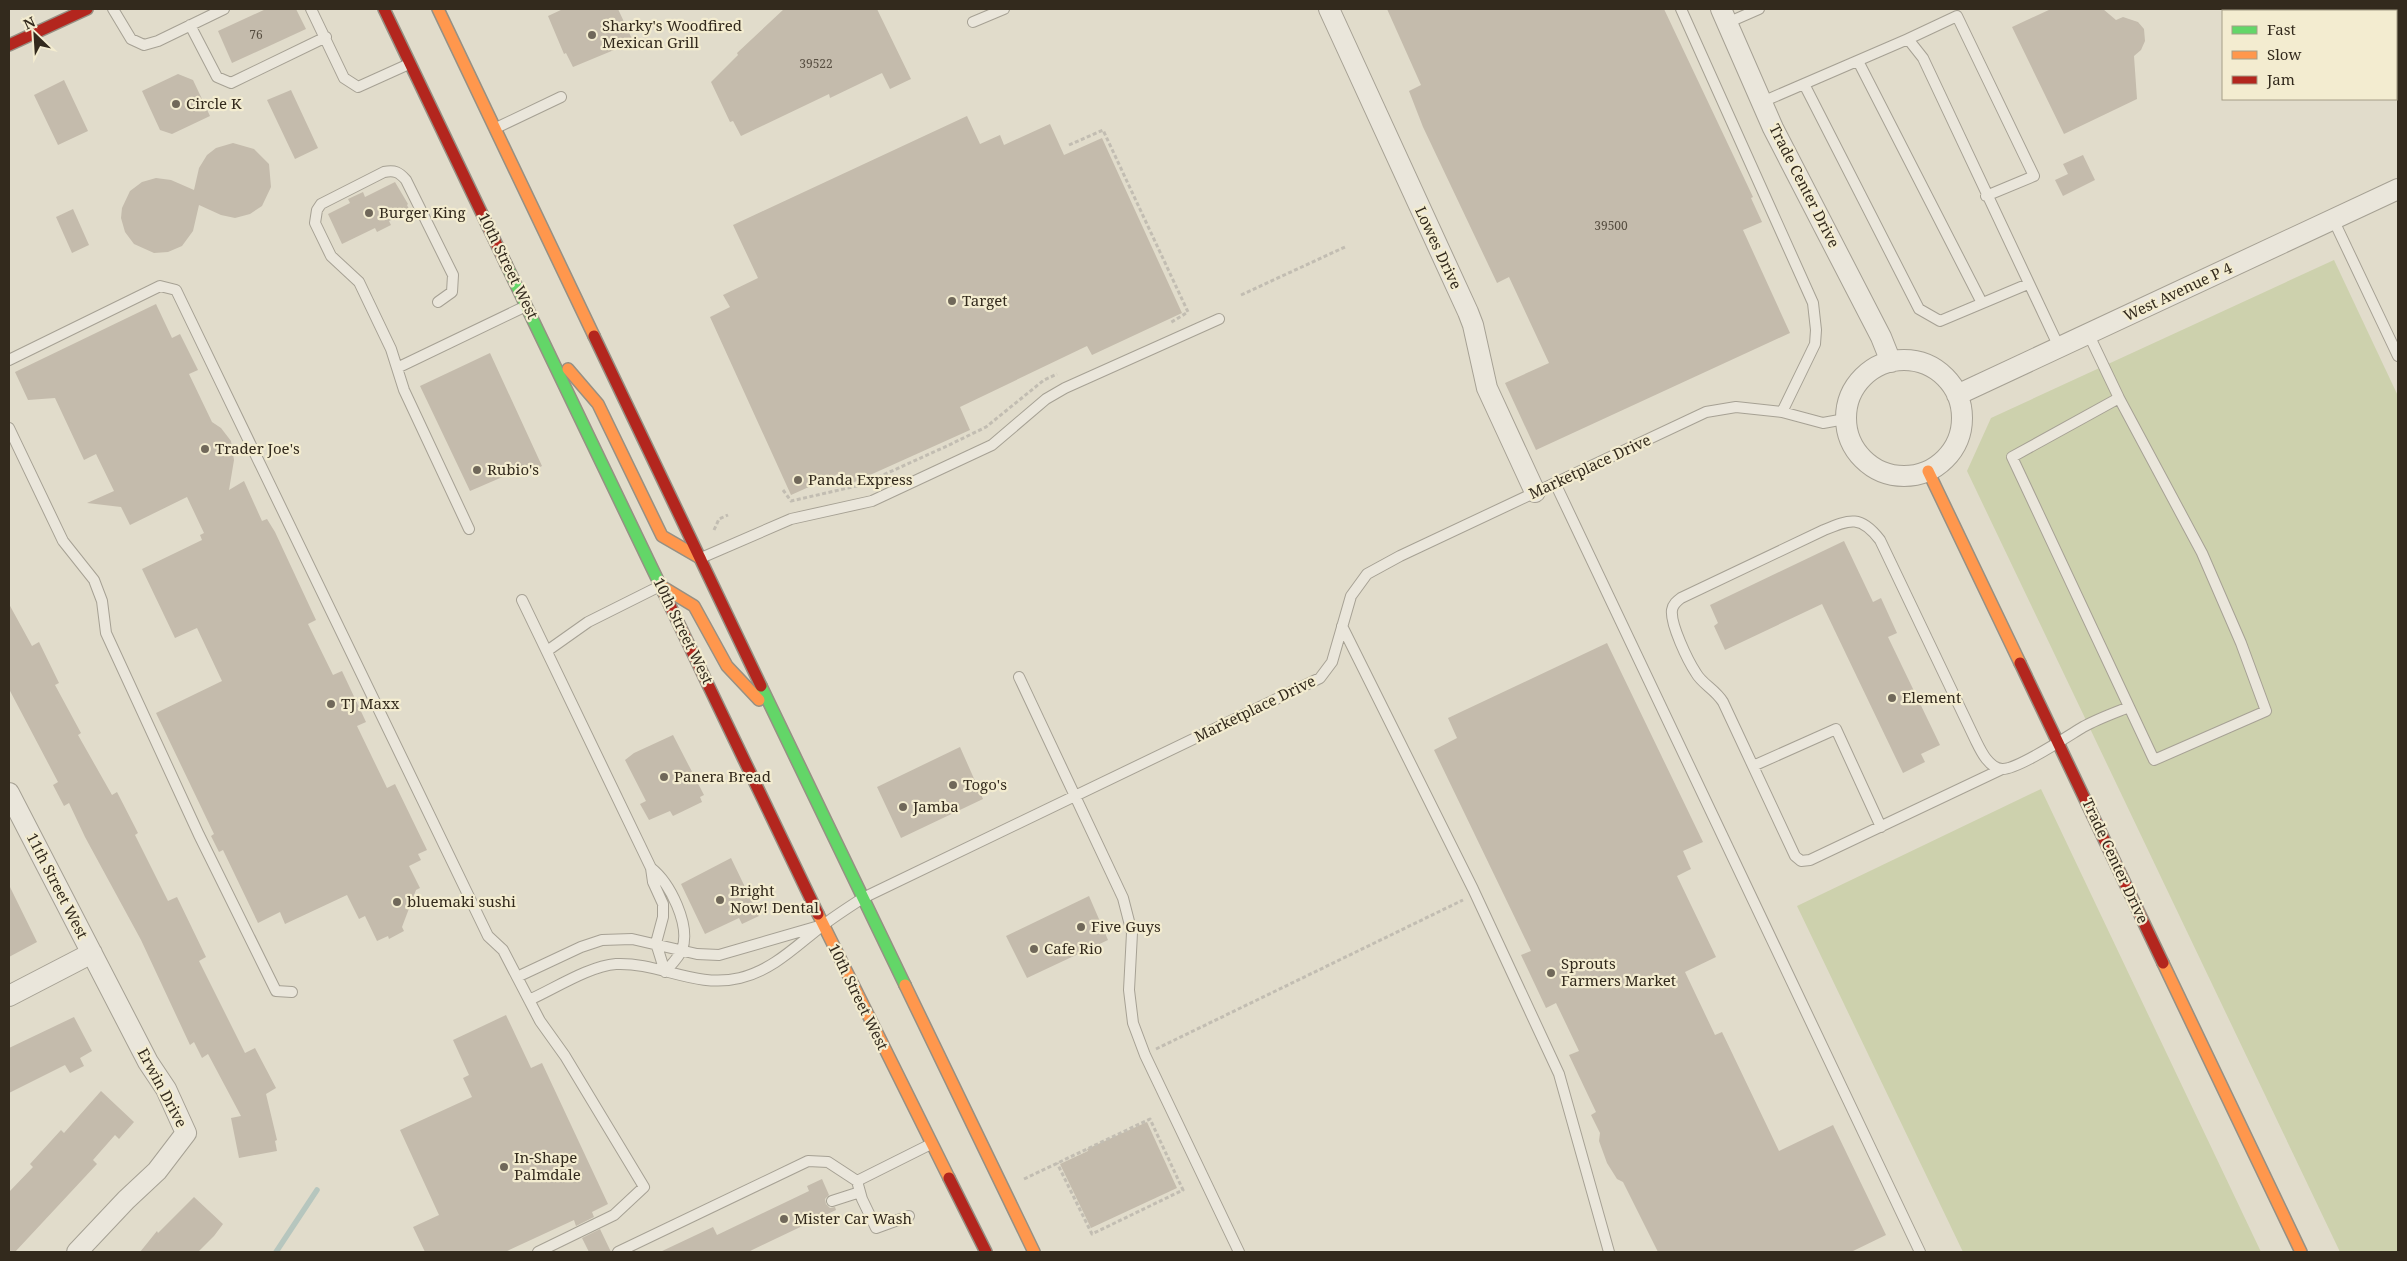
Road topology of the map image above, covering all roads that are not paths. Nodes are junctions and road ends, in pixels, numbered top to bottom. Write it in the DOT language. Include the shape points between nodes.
graph roads {
  1 [pos="87,9"];
  2 [pos="113,9"];
  3 [pos="224,9"];
  4 [pos="311,9"];
  5 [pos="384,9"];
  6 [pos="438,9"];
  7 [pos="1004,9"];
  8 [pos="1329,9"];
  9 [pos="1681,9"];
  10 [pos="1759,9"];
  11 [pos="1724,16"];
  12 [pos="973,22"];
  13 [pos="190,25"];
  14 [pos="326,38"];
  15 [pos="1908,39"];
  16 [pos="9,45"];
  17 [pos="1858,61"];
  18 [pos="410,63"];
  19 [pos="1804,84"];
  20 [pos="561,97"];
  21 [pos="1762,102"];
  22 [pos="495,128"];
  23 [pos="2398,190"];
  24 [pos="1986,196"];
  25 [pos="2334,219"];
  26 [pos="2028,284"];
  27 [pos="438,302"];
  28 [pos="1982,303"];
  29 [pos="526,305"];
  30 [pos="1219,319"];
  31 [pos="2088,333"];
  32 [pos="542,337"];
  33 [pos="2059,347"];
  34 [pos="2398,356"];
  35 [pos="9,360"];
  36 [pos="1891,362"];
  37 [pos="397,368"];
  38 [pos="1958,395"];
  39 [pos="2119,398"];
  40 [pos="1782,412"];
  41 [pos="1846,419"];
  42 [pos="9,428"];
  43 [pos="1928,471"];
  44 [pos="1555,483"];
  45 [pos="1535,492"];
  46 [pos="469,529"];
  47 [pos="700,558"];
  48 [pos="661,586"];
  49 [pos="522,600"];
  50 [pos="1342,626"];
  51 [pos="546,651"];
  52 [pos="1019,677"];
  53 [pos="2129,707"];
  54 [pos="777,719"];
  55 [pos="2059,744"];
  56 [pos="1753,766"];
  57 [pos="2002,769"];
  58 [pos="9,793"];
  59 [pos="1074,796"];
  60 [pos="1881,827"];
  61 [pos="651,868"];
  62 [pos="863,898"];
  63 [pos="823,925"];
  64 [pos="656,943"];
  65 [pos="682,950"];
  66 [pos="92,953"];
  67 [pos="665,972"];
  68 [pos="518,976"];
  69 [pos="292,992"];
  70 [pos="9,996"];
  71 [pos="529,1000"];
  72 [pos="932,1144"];
  73 [pos="857,1181"];
  74 [pos="860,1192"];
  75 [pos="832,1201"];
  76 [pos="909,1216"];
  77 [pos="77,1252"];
  78 [pos="538,1252"];
  79 [pos="618,1252"];
  80 [pos="986,1252"];
  81 [pos="1034,1252"];
  82 [pos="1238,1252"];
  83 [pos="1609,1252"];
  84 [pos="1920,1252"];
  85 [pos="2301,1252"];
  1 -- 16 [label="main road"];
  2 -- 13 [label="lane" via="131,39 144,45"];
  3 -- 13 [label="lane"];
  4 -- 14 [label="lane"];
  5 -- 18 [label="main road, 10th Street West"];
  6 -- 22 [label="main road"];
  7 -- 12 [label="lane"];
  8 -- 45 [label="street, Lowes Drive" via="1468,312 1487,388"];
  9 -- 40 [label="lane" via="1813,303 1815,344"];
  10 -- 11 [label="lane"];
  11 -- 21 [label="street, Trade Center Drive"];
  13 -- 14 [label="lane" via="217,78 231,83"];
  14 -- 18 [label="lane" via="344,78 358,87"];
  15 -- 17 [label="lane"];
  15 -- 24 [label="lane" via="1923,58"];
  15 -- 24 [label="lane" via="1957,16 2034,176"];
  17 -- 19 [label="lane"];
  17 -- 28 [label="lane"];
  18 -- 29 [label="main road, 10th Street West"];
  19 -- 21 [label="lane"];
  19 -- 28 [label="lane" via="1919,309 1940,321"];
  20 -- 22 [label="lane"];
  21 -- 36 [label="street, Trade Center Drive"];
  22 -- 47 [label="main road"];
  23 -- 25 [label="street, West Avenue P 4"];
  24 -- 26 [label="lane"];
  25 -- 31 [label="street, West Avenue P 4"];
  25 -- 34 [label="lane"];
  26 -- 28 [label="lane"];
  26 -- 33 [label="lane"];
  27 -- 37 [label="lane" via="452,292 454,275 400,173 393,170 384,172 327,200 317,210 315,223 331,256 359,282"];
  29 -- 32 [label="main road, 10th Street West"];
  29 -- 37 [label="lane"];
  30 -- 47 [label="lane" via="1077,382 1046,399 992,445 872,502 791,519"];
  31 -- 33 [label="street, West Avenue P 4"];
  31 -- 39 [label="lane"];
  32 -- 47 [label="main road" via="598,404 662,536"];
  32 -- 48 [label="main road, 10th Street West"];
  33 -- 38 [label="street, West Avenue P 4"];
  35 -- 68 [label="lane" via="160,286 176,290 488,936 499,945"];
  36 -- 38 [label="street" via="1911,360 1930,366 1946,378"];
  36 -- 41 [label="street" via="1874,368 1859,382 1849,399"];
  37 -- 46 [label="lane" via="404,390"];
  38 -- 43 [label="street" via="1962,423 1957,443 1945,459"];
  39 -- 53 [label="lane" via="2012,457"];
  39 -- 53 [label="lane" via="2202,553 2241,642 2266,711 2154,760"];
  40 -- 41 [label="lane, Marketplace Drive" via="1823,423"];
  40 -- 44 [label="lane, Marketplace Drive" via="1736,407 1706,412"];
  41 -- 43 [label="street" via="1848,434 1857,453 1871,466 1890,474 1910,476"];
  42 -- 69 [label="lane" via="63,541 94,580 102,600 106,633 199,835 276,991"];
  43 -- 55 [label="main road, Trade Center Drive"];
  44 -- 45 [label="lane, Marketplace Drive"];
  44 -- 84 [label="lane"];
  45 -- 50 [label="lane, Marketplace Drive" via="1366,574 1351,596"];
  47 -- 54 [label="main road"];
  48 -- 51 [label="lane" via="588,622"];
  48 -- 54 [label="main road" via="694,606 727,666"];
  48 -- 63 [label="main road, 10th Street West"];
  49 -- 51 [label="lane"];
  50 -- 59 [label="lane, Marketplace Drive" via="1332,662 1320,678"];
  50 -- 83 [label="lane" via="1475,894 1559,1074"];
  51 -- 61 [label="lane"];
  52 -- 59 [label="lane"];
  53 -- 55 [label="lane" via="2084,726"];
  54 -- 62 [label="main road"];
  55 -- 57 [label="lane"];
  55 -- 85 [label="main road, Trade Center Drive"];
  56 -- 57 [label="lane" via="1718,693 1696,673 1675,627 1674,604 1845,521 1862,522 1880,540 1975,739 1986,759"];
  56 -- 60 [label="lane" via="1795,856 1801,861 1810,860"];
  56 -- 60 [label="lane" via="1836,729"];
  57 -- 60 [label="lane"];
  58 -- 66 [label="street, 11th Street West"];
  59 -- 62 [label="lane, Marketplace Drive"];
  59 -- 82 [label="lane" via="1123,898 1132,933 1129,990 1133,1025 1144,1055"];
  61 -- 64 [label="lane" via="653,882 663,904"];
  61 -- 65 [label="lane" via="668,888 678,908 683,932"];
  62 -- 63 [label="lane, Marketplace Drive"];
  62 -- 81 [label="main road"];
  63 -- 65 [label="lane" via="725,954 702,955"];
  63 -- 67 [label="lane" via="784,958 740,978 708,981"];
  63 -- 72 [label="main road, 10th Street West"];
  64 -- 65 [label="lane"];
  64 -- 67 [label="lane"];
  64 -- 68 [label="lane" via="624,938 596,942"];
  65 -- 67 [label="lane"];
  66 -- 70 [label="street"];
  66 -- 77 [label="street, Erwin Drive" via="186,1133 157,1171"];
  67 -- 71 [label="lane" via="635,965 607,966"];
  68 -- 71 [label="lane"];
  71 -- 78 [label="lane" via="644,1187 614,1216"];
  72 -- 73 [label="lane"];
  72 -- 80 [label="main road, 10th Street West"];
  73 -- 74 [label="lane"];
  73 -- 79 [label="lane" via="828,1162 808,1160"];
  74 -- 75 [label="lane"];
  74 -- 76 [label="lane" via="876,1228"];
}
